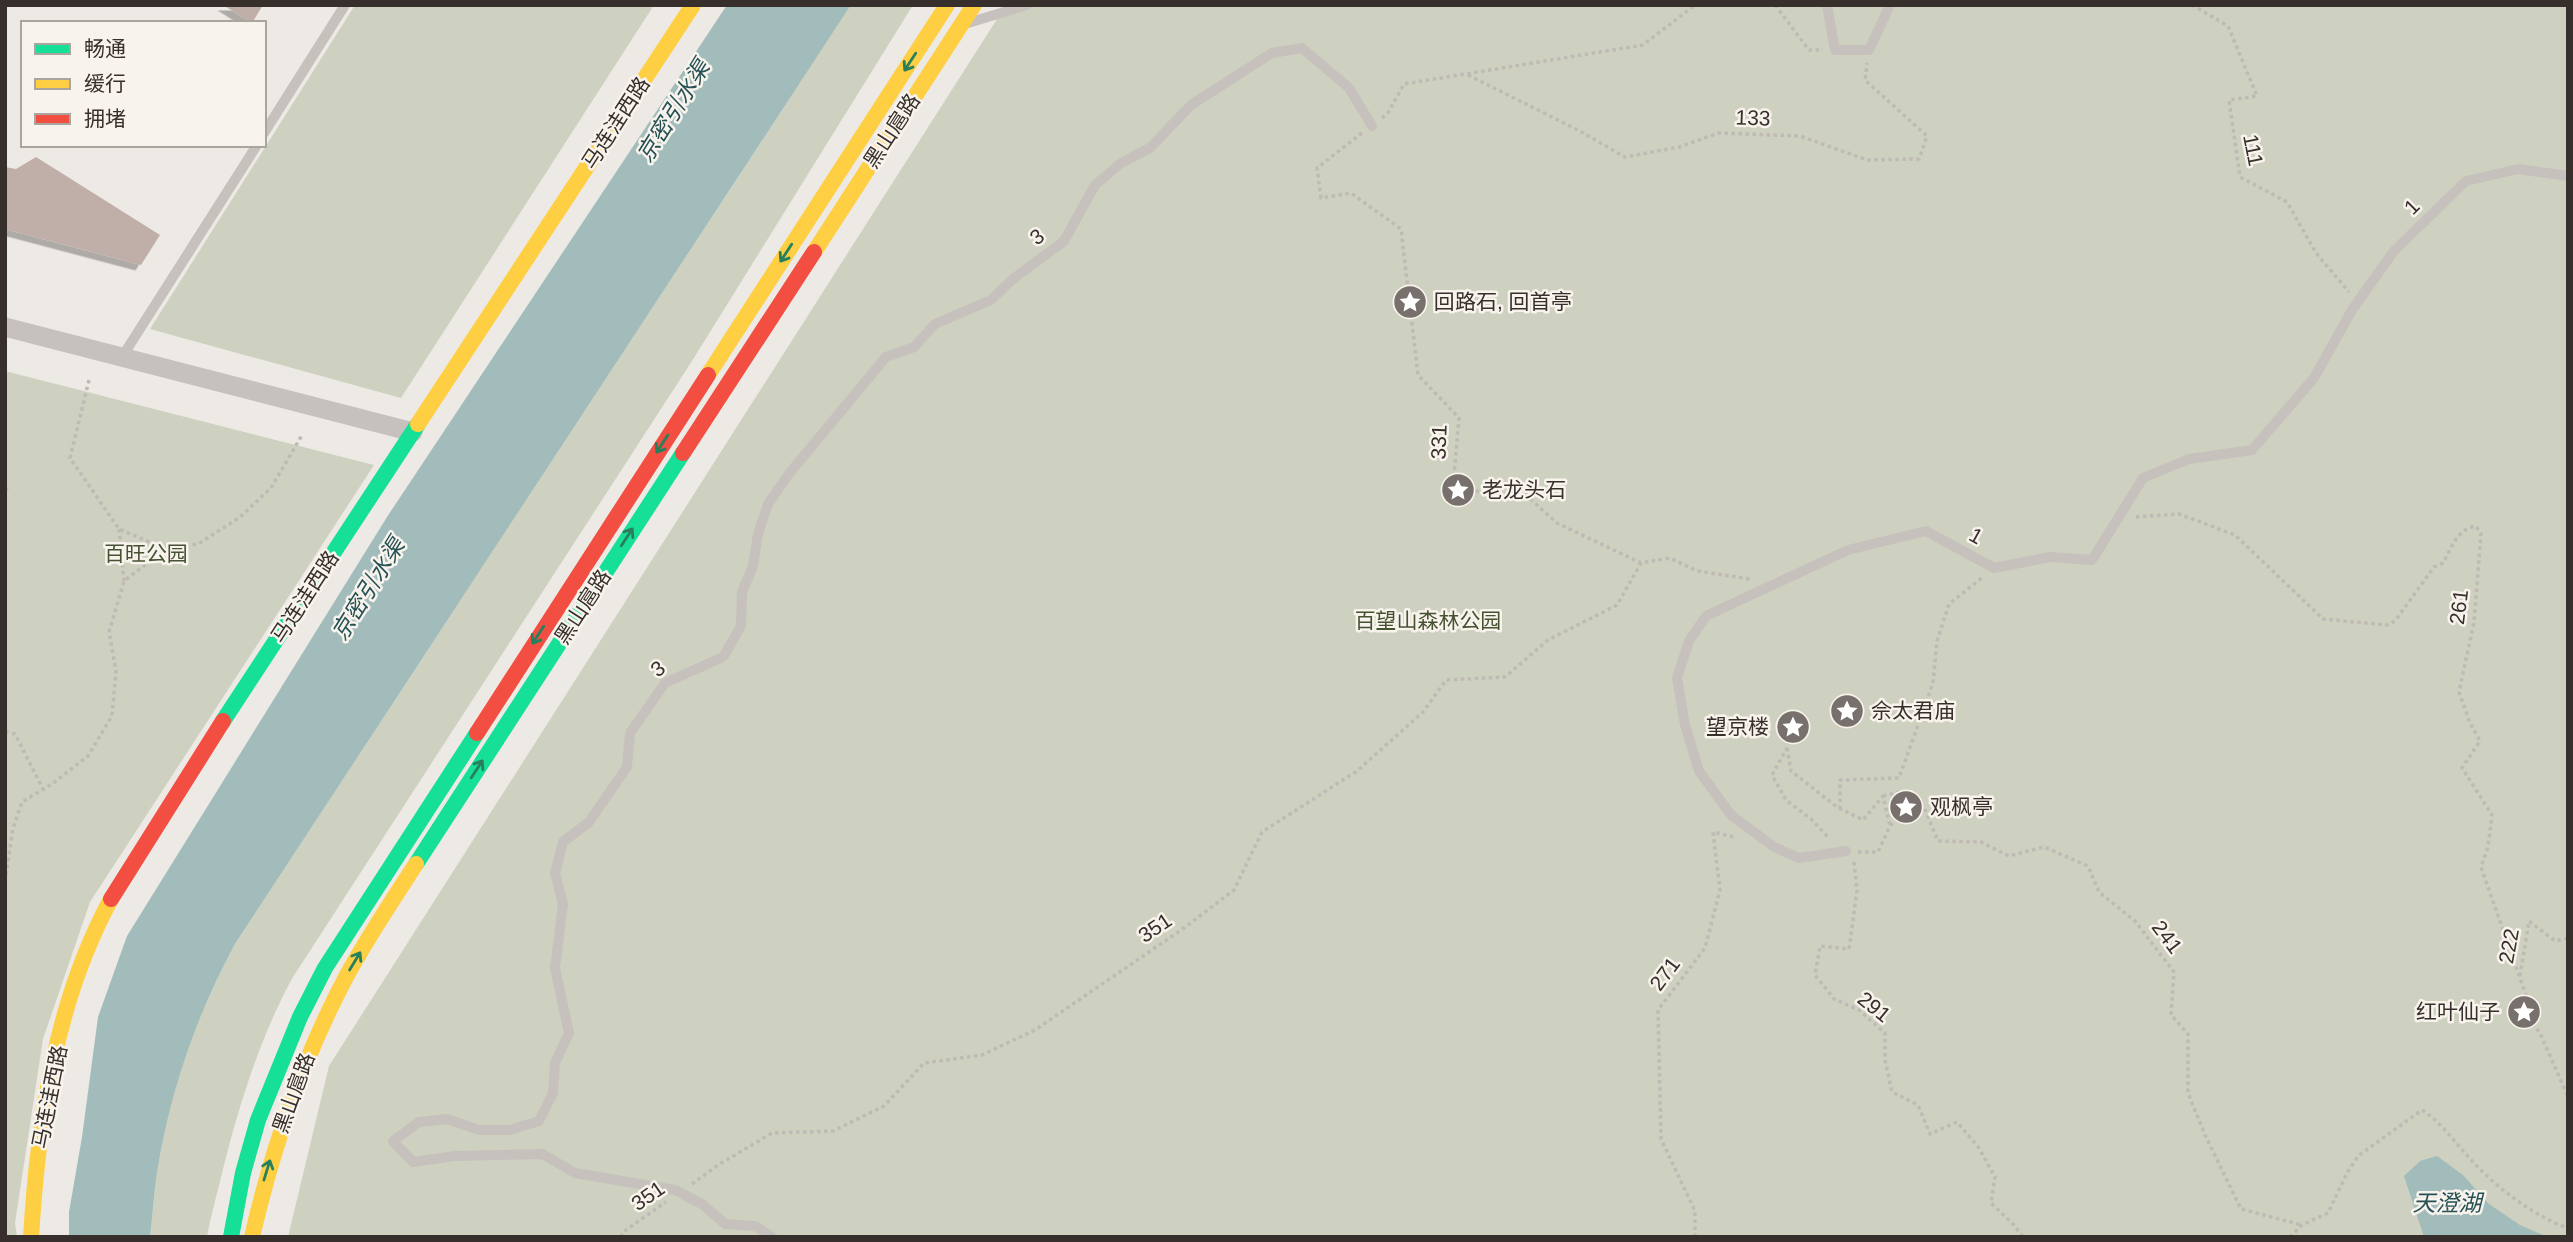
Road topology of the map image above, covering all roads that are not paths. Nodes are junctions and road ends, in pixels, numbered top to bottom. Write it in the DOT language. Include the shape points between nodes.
graph roads {
  1 [pos="345,5"];
  2 [pos="693,5"];
  3 [pos="947,5"];
  4 [pos="974,5"];
  5 [pos="1027,5"];
  6 [pos="1827,5"];
  7 [pos="1890,5"];
  8 [pos="961,26"];
  9 [pos="1372,126"];
  10 [pos="266,130"];
  11 [pos="256,147"];
  12 [pos="2568,176"];
  13 [pos="5,327"];
  14 [pos="122,357"];
  15 [pos="413,432"];
  16 [pos="1846,851"];
  17 [pos="32,1237"];
  18 [pos="230,1237"];
  19 [pos="252,1237"];
  20 [pos="772,1237"];
  1 -- 10 [label="lane"];
  2 -- 15 [label="main road, 马连洼西路"];
  3 -- 18 [label="main road, 黑山扈路, one-way" via="325,968 266,1101"];
  4 -- 8 [label="main road, 黑山扈路"];
  5 -- 8 [label="lane"];
  6 -- 7 [label="lane" via="1835,50 1869,50"];
  19 -- 8 [label="main road, 黑山扈路, one-way" via="265,1178 298,1075 340,985"];
  9 -- 20 [label="lane, 3 / 3" via="1349,88 1302,48 1272,53 1191,105 1150,148 1121,163 1095,185 1064,241 991,300 934,324 914,347 886,357 768,504 742,592 741,625 723,657 665,683 630,733 627,767 589,822 563,842 555,873 563,904 555,968 569,1033 555,1063 553,1093 539,1121 510,1130 478,1130 447,1119 419,1122 393,1141 413,1161 542,1154 575,1173 680,1193 725,1224 755,1226"];
  11 -- 14 [label="lane"];
  12 -- 16 [label="lane, 1 / 1" via="2518,169 2466,181 2394,251 2357,303 2314,378 2252,450 2189,459 2143,478 2092,560 2050,557 1994,568 1926,531 1847,550 1706,616 1689,641 1677,678 1699,771 1731,815 1774,848 1799,858"];
  13 -- 14 [label="street"];
  14 -- 15 [label="street"];
  15 -- 17 [label="main road, 马连洼西路" via="183,782 105,911 78,977 57,1050 40,1141"];
}
